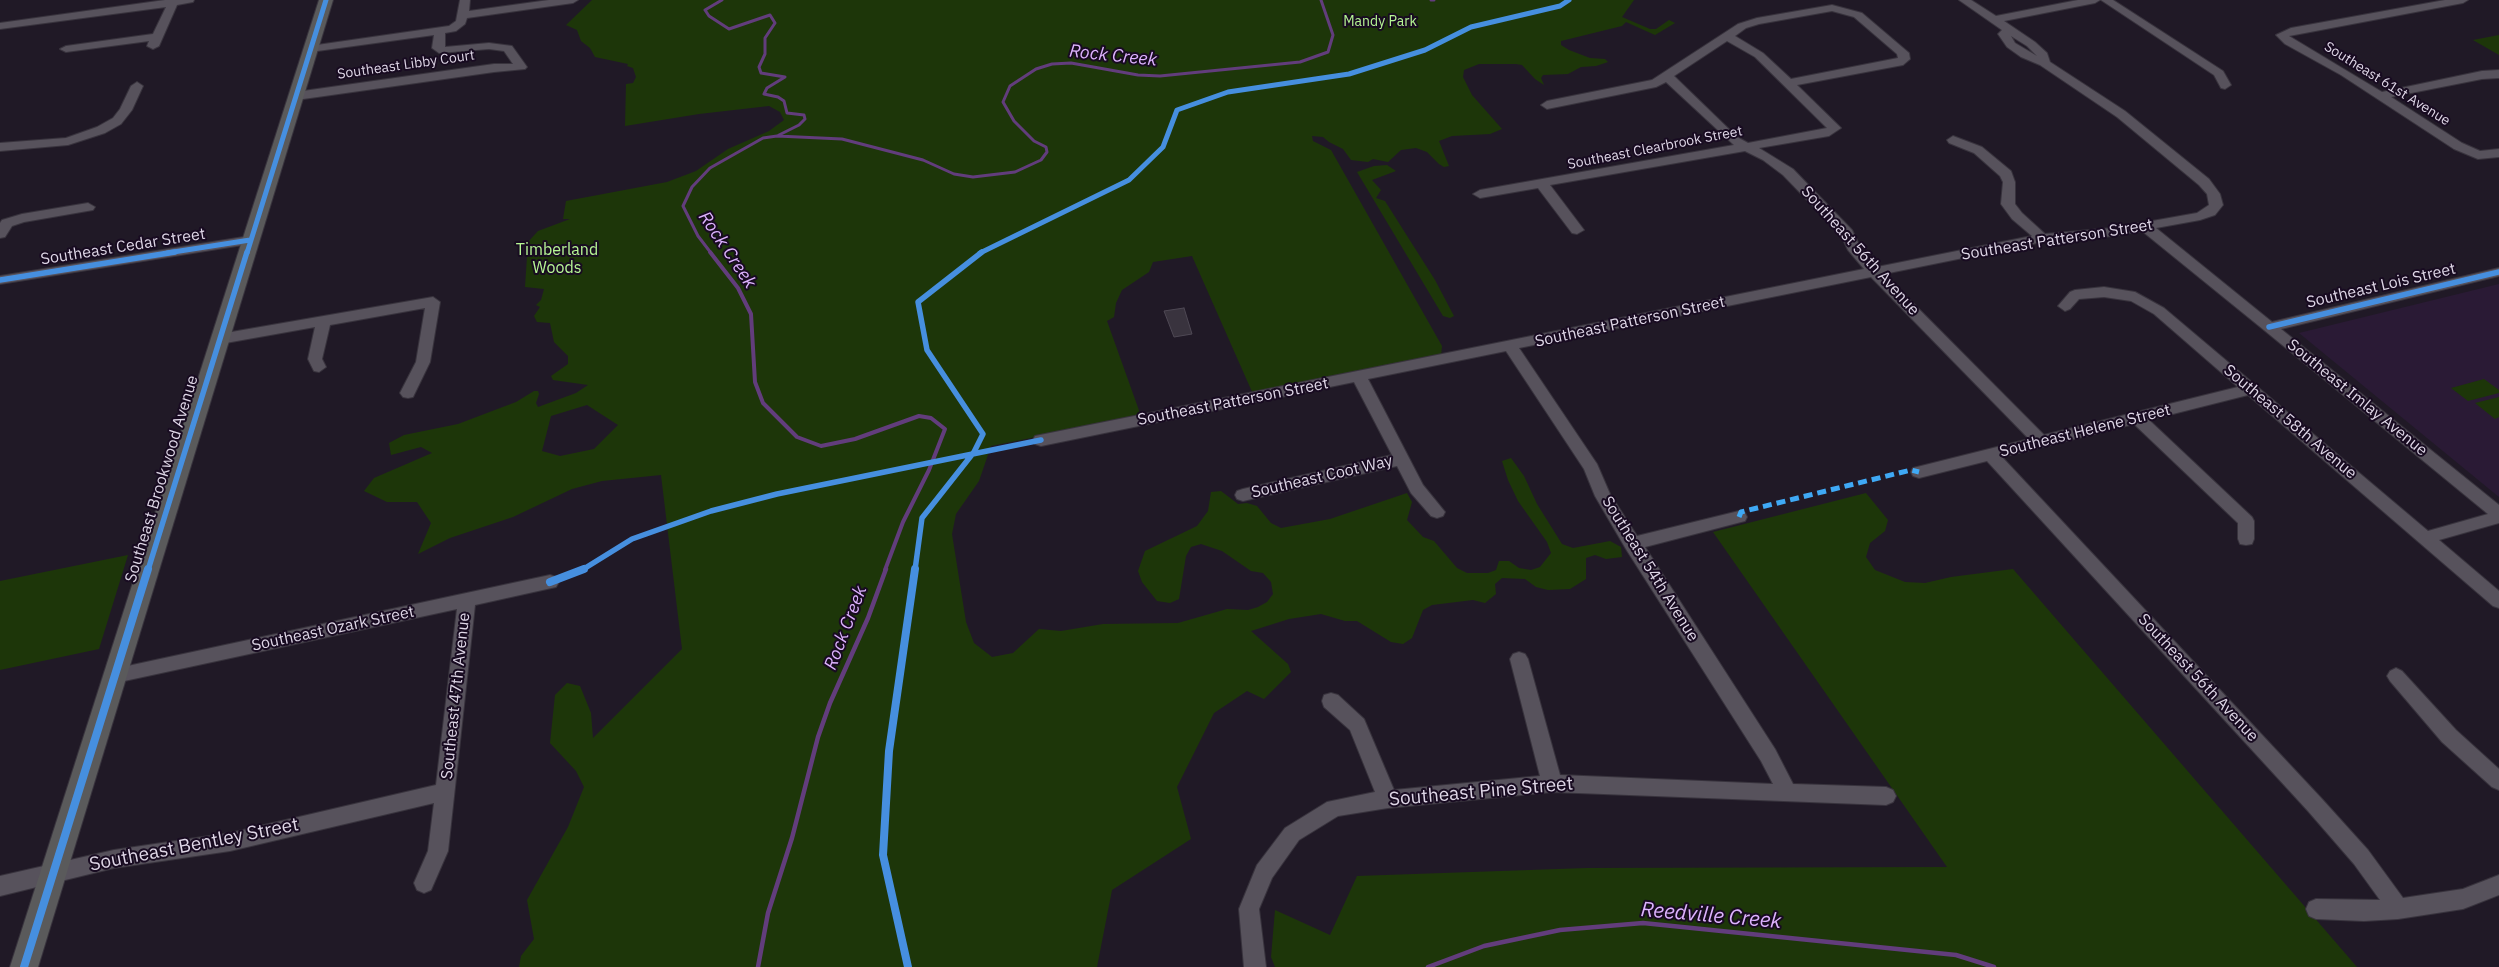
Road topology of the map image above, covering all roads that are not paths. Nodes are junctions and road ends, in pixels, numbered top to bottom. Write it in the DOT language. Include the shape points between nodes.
graph roads {
  1 [pos="189,0"];
  2 [pos="326,0"];
  3 [pos="465,0"];
  4 [pos="573,0"];
  5 [pos="1806,0"];
  6 [pos="1964,0"];
  7 [pos="2096,0"];
  8 [pos="2106,0"];
  9 [pos="2463,0"];
  10 [pos="173,1"];
  11 [pos="2446,1"];
  12 [pos="1818,10"];
  13 [pos="463,15"];
  14 [pos="1993,20"];
  15 [pos="0,26"];
  16 [pos="446,31"];
  17 [pos="1728,37"];
  18 [pos="66,49"];
  19 [pos="310,50"];
  20 [pos="2499,74"];
  21 [pos="1668,78"];
  22 [pos="1788,82"];
  23 [pos="2225,85"];
  24 [pos="137,86"];
  25 [pos="296,96"];
  26 [pos="2380,96"];
  27 [pos="1547,104"];
  28 [pos="1953,140"];
  29 [pos="1743,146"];
  30 [pos="0,147"];
  31 [pos="2499,153"];
  32 [pos="2478,155"];
  33 [pos="1542,184"];
  34 [pos="1480,194"];
  35 [pos="88,207"];
  36 [pos="2145,226"];
  37 [pos="3,229"];
  38 [pos="1576,230"];
  39 [pos="2042,238"];
  40 [pos="250,240"];
  41 [pos="1874,272"];
  42 [pos="2499,272"];
  43 [pos="0,280"];
  44 [pos="2065,306"];
  45 [pos="324,321"];
  46 [pos="2269,327"];
  47 [pos="220,339"];
  48 [pos="1511,347"];
  49 [pos="319,367"];
  50 [pos="1359,377"];
  51 [pos="2251,389"];
  52 [pos="408,393"];
  53 [pos="2137,418"];
  54 [pos="1042,440"];
  55 [pos="2040,441"];
  56 [pos="1990,454"];
  57 [pos="1400,459"];
  58 [pos="1919,472"];
  59 [pos="1243,495"];
  60 [pos="1438,512"];
  61 [pos="2499,516"];
  62 [pos="1739,517"];
  63 [pos="2426,538"];
  64 [pos="2246,539"];
  65 [pos="1632,544"];
  66 [pos="550,582"];
  67 [pos="467,601"];
  68 [pos="2499,601"];
  69 [pos="1519,659"];
  70 [pos="115,675"];
  71 [pos="2396,676"];
  72 [pos="1331,701"];
  73 [pos="2499,781"];
  74 [pos="1552,783"];
  75 [pos="446,791"];
  76 [pos="1787,792"];
  77 [pos="1886,796"];
  78 [pos="1388,799"];
  79 [pos="54,873"];
  80 [pos="424,883"];
  81 [pos="2499,885"];
  82 [pos="0,886"];
  83 [pos="2398,909"];
  84 [pos="2316,910"];
  85 [pos="24,967"];
  86 [pos="1255,967"];
  1 -- 10 [label="street"];
  2 -- 19 [label="main road, Southeast Brookwood Avenue"];
  3 -- 13 [label="street"];
  4 -- 13 [label="street"];
  5 -- 12 [label="street"];
  6 -- 14 [label="street"];
  7 -- 14 [label="street"];
  8 -- 23 [label="street" via="2219,73"];
  9 -- 11 [label="street"];
  10 -- 15 [label="street"];
  10 -- 18 [label="street" via="155,42"];
  11 -- 26 [label="street, Southeast 61st Avenue" via="2282,35"];
  12 -- 17 [label="street" via="1757,20"];
  12 -- 22 [label="street" via="1832,8 1858,15 1904,53 1904,59 1900,63"];
  13 -- 16 [label="street" via="461,22"];
  14 -- 36 [label="street, Southeast Patterson Street" via="2007,30 2004,34 2011,45 2044,63 2147,133 2178,164 2204,182 2213,194 2216,204 2210,212"];
  16 -- 19 [label="street"];
  16 -- 25 [label="street, Southeast Libby Court" via="438,48 508,48 521,67"];
  17 -- 21 [label="street"];
  17 -- 22 [label="street" via="1759,55"];
  19 -- 25 [label="main road, Southeast Brookwood Avenue"];
  20 -- 26 [label="street"];
  21 -- 27 [label="street" via="1644,87"];
  21 -- 29 [label="street, Southeast 56th Avenue"];
  22 -- 29 [label="street, Southeast Clearbrook Street" via="1835,128 1829,132"];
  24 -- 30 [label="street" via="126,110 115,122 85,137 35,146"];
  25 -- 40 [label="main road, Southeast Brookwood Avenue"];
  26 -- 32 [label="street, Southeast 61st Avenue" via="2458,146"];
  28 -- 39 [label="street" via="1978,150 2006,174 2008,204"];
  29 -- 33 [label="street, Southeast Clearbrook Street"];
  29 -- 41 [label="street, Southeast 56th Avenue" via="1788,172 1847,233 1855,250"];
  31 -- 32 [label="street"];
  33 -- 34 [label="street, Southeast Clearbrook Street"];
  33 -- 38 [label="street"];
  35 -- 37 [label="street" via="22,218"];
  36 -- 39 [label="street, Southeast Patterson Street" via="2092,235"];
  36 -- 46 [label="street, Southeast Imlay Avenue"];
  39 -- 41 [label="street, Southeast Patterson Street"];
  40 -- 43 [label="street, Southeast Cedar Street"];
  40 -- 47 [label="main road, Southeast Brookwood Avenue"];
  41 -- 48 [label="street, Southeast Patterson Street"];
  41 -- 55 [label="street, Southeast 56th Avenue"];
  42 -- 46 [label="street, Southeast Lois Street"];
  44 -- 51 [label="street, Southeast 58th Avenue" via="2075,295 2104,292 2135,297 2159,311"];
  45 -- 47 [label="street"];
  45 -- 49 [label="street" via="315,359"];
  45 -- 52 [label="street" via="433,302 423,362"];
  46 -- 61 [label="street, Southeast Imlay Avenue"];
  47 -- 70 [label="main road, Southeast Brookwood Avenue"];
  48 -- 50 [label="street, Southeast Patterson Street"];
  48 -- 65 [label="street, Southeast 54th Avenue" via="1591,468 1603,496"];
  50 -- 54 [label="street, Southeast Patterson Street"];
  50 -- 57 [label="street"];
  51 -- 53 [label="street, Southeast Helene Street"];
  51 -- 63 [label="street, Southeast 58th Avenue"];
  53 -- 55 [label="street, Southeast Helene Street"];
  53 -- 64 [label="street" via="2246,521"];
  55 -- 56 [label="street, Southeast Helene Street"];
  56 -- 58 [label="street, Southeast Helene Street"];
  56 -- 83 [label="street, Southeast 56th Avenue" via="2316,805"];
  57 -- 59 [label="street, Southeast Coot Way"];
  57 -- 60 [label="street" via="1417,489"];
  61 -- 63 [label="street"];
  62 -- 65 [label="street"];
  63 -- 68 [label="street, Southeast 58th Avenue"];
  65 -- 76 [label="street, Southeast 54th Avenue" via="1768,755"];
  66 -- 67 [label="street, Southeast Ozark Street"];
  67 -- 70 [label="street, Southeast Ozark Street"];
  67 -- 75 [label="street, Southeast 47th Avenue"];
  69 -- 74 [label="street"];
  70 -- 79 [label="main road, Southeast Brookwood Avenue"];
  71 -- 73 [label="street" via="2449,736"];
  72 -- 78 [label="street" via="1357,725"];
  74 -- 76 [label="street, Southeast Pine Street"];
  74 -- 78 [label="street, Southeast Pine Street"];
  75 -- 79 [label="street, Southeast Bentley Street" via="215,845 114,859"];
  75 -- 80 [label="street" via="438,851"];
  76 -- 77 [label="street, Southeast Pine Street"];
  78 -- 86 [label="street, Southeast Pine Street" via="1334,808 1292,834 1264,872 1250,909"];
  79 -- 82 [label="street, Southeast Bentley Street"];
  79 -- 85 [label="main road, Southeast Brookwood Avenue"];
  81 -- 83 [label="street" via="2463,899"];
  83 -- 84 [label="street"];
}
